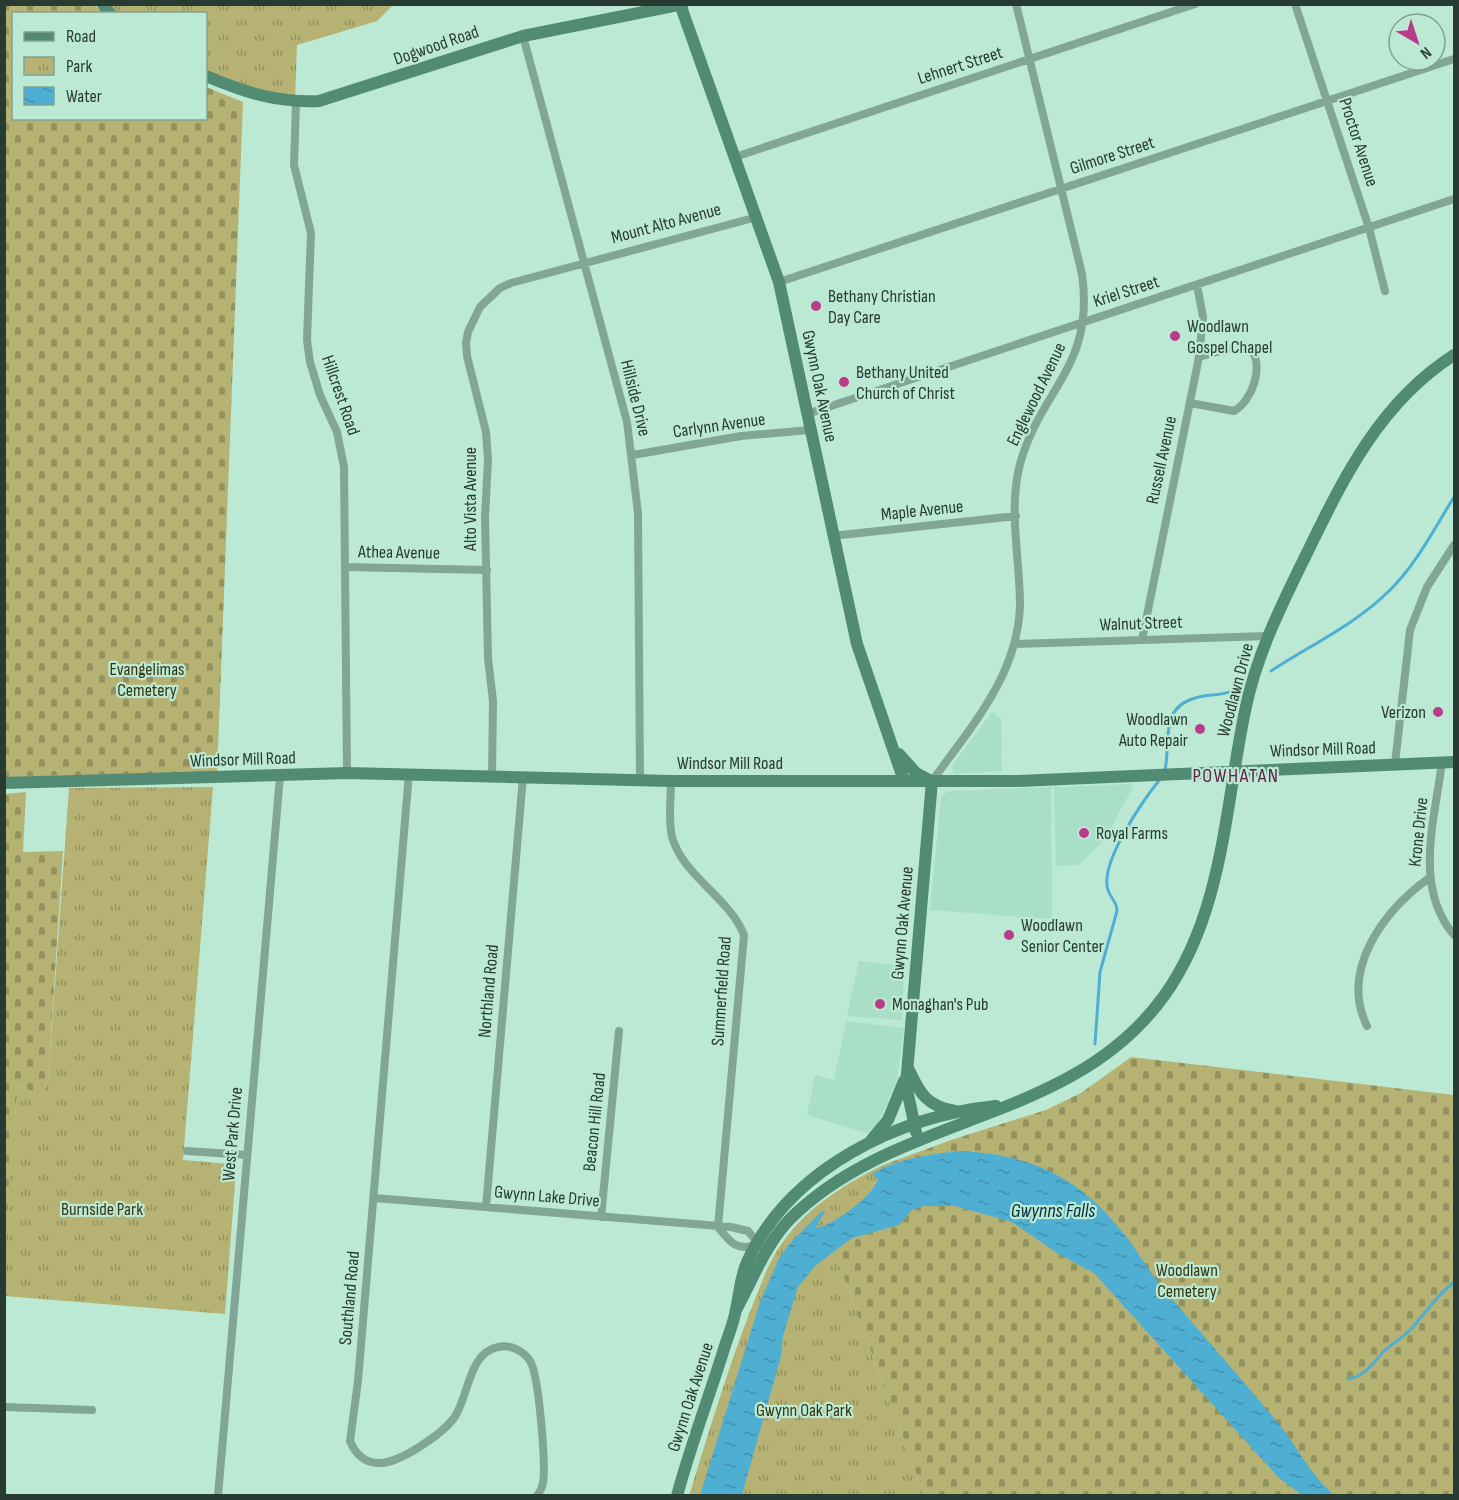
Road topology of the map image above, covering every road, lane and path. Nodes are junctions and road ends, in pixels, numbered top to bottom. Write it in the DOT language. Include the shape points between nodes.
graph roads {
  1 [pos="1016,4"];
  2 [pos="1195,4"];
  3 [pos="1295,4"];
  4 [pos="681,5"];
  5 [pos="523,36"];
  6 [pos="1029,59"];
  7 [pos="1455,59"];
  8 [pos="207,76"];
  9 [pos="1328,101"];
  10 [pos="296,102"];
  11 [pos="735,158"];
  12 [pos="1060,189"];
  13 [pos="1455,199"];
  14 [pos="757,217"];
  15 [pos="1369,228"];
  16 [pos="584,262"];
  17 [pos="779,282"];
  18 [pos="1197,285"];
  19 [pos="1385,291"];
  20 [pos="1084,322"];
  21 [pos="1455,355"];
  22 [pos="1199,357"];
  23 [pos="1190,404"];
  24 [pos="807,414"];
  25 [pos="810,430"];
  26 [pos="633,455"];
  27 [pos="1016,516"];
  28 [pos="832,536"];
  29 [pos="1455,545"];
  30 [pos="346,567"];
  31 [pos="487,570"];
  32 [pos="1268,636"];
  33 [pos="1142,640"];
  34 [pos="1015,644"];
  35 [pos="891,741"];
  36 [pos="1448,762"];
  37 [pos="1395,764"];
  38 [pos="1235,770"];
  39 [pos="347,773"];
  40 [pos="410,773"];
  41 [pos="280,776"];
  42 [pos="492,776"];
  43 [pos="523,777"];
  44 [pos="640,780"];
  45 [pos="671,780"];
  46 [pos="904,781"];
  47 [pos="932,781"];
  48 [pos="4,783"];
  49 [pos="1429,878"];
  50 [pos="1455,935"];
  51 [pos="1367,1026"];
  52 [pos="619,1030"];
  53 [pos="908,1068"];
  54 [pos="1007,1105"];
  55 [pos="959,1112"];
  56 [pos="919,1123"];
  57 [pos="923,1139"];
  58 [pos="868,1143"];
  59 [pos="188,1151"];
  60 [pos="246,1155"];
  61 [pos="374,1198"];
  62 [pos="486,1207"];
  63 [pos="601,1217"];
  64 [pos="718,1227"];
  65 [pos="761,1247"];
  66 [pos="4,1407"];
  67 [pos="92,1410"];
  68 [pos="539,1493"];
  69 [pos="676,1494"];
  70 [pos="218,1496"];
  1 -- 6 [label="street, Englewood Avenue"];
  2 -- 6 [label="street, Lehnert Street"];
  3 -- 9 [label="street, Proctor Avenue"];
  4 -- 5 [label="main road, Dogwood Road"];
  4 -- 11 [label="main road, Gwynn Oak Avenue"];
  5 -- 10 [label="main road, Dogwood Road" via="344,95"];
  5 -- 16 [label="street, Hillside Drive"];
  6 -- 11 [label="street, Lehnert Street"];
  6 -- 12 [label="street, Englewood Avenue"];
  7 -- 9 [label="street, Gilmore Street"];
  8 -- 10 [label="main road, Dogwood Road" via="260,98"];
  9 -- 12 [label="street, Gilmore Street"];
  9 -- 15 [label="street, Proctor Avenue"];
  10 -- 30 [label="street, Hillcrest Road" via="294,165 311,233 307,340 313,377 342,450"];
  11 -- 14 [label="main road, Gwynn Oak Avenue"];
  12 -- 17 [label="street, Gilmore Street"];
  12 -- 20 [label="street, Englewood Avenue" via="1082,274"];
  13 -- 15 [label="street, Kriel Street"];
  14 -- 16 [label="street, Mount Alto Avenue"];
  14 -- 17 [label="main road, Gwynn Oak Avenue"];
  15 -- 18 [label="street, Kriel Street"];
  15 -- 19 [label="street, Proctor Avenue"];
  16 -- 26 [label="street, Hillside Drive"];
  16 -- 31 [label="street, Alto Vista Avenue" via="500,288 480,307 468,332 467,356 486,432"];
  17 -- 24 [label="main road, Gwynn Oak Avenue"];
  18 -- 20 [label="street, Kriel Street"];
  18 -- 22 [label="street, Russell Avenue" via="1203,317"];
  20 -- 24 [label="street, Kriel Street"];
  20 -- 27 [label="street, Englewood Avenue" via="1072,360 1020,463"];
  21 -- 32 [label="main road, Woodlawn Drive" via="1396,404 1361,447"];
  22 -- 23 [label="street, Russell Avenue"];
  22 -- 23 [label="street" via="1242,345 1250,348 1257,361 1250,398 1234,411"];
  23 -- 33 [label="street, Russell Avenue"];
  24 -- 25 [label="main road, Gwynn Oak Avenue"];
  25 -- 26 [label="street, Carlynn Avenue" via="733,437"];
  25 -- 28 [label="main road, Gwynn Oak Avenue"];
  26 -- 44 [label="street, Hillside Drive" via="638,513"];
  27 -- 28 [label="street, Maple Avenue"];
  27 -- 34 [label="street, Englewood Avenue" via="1020,604"];
  28 -- 35 [label="main road, Gwynn Oak Avenue" via="857,644"];
  29 -- 37 [label="street" via="1427,587 1410,630"];
  30 -- 31 [label="street, Athea Avenue"];
  30 -- 39 [label="street, Hillcrest Road"];
  31 -- 42 [label="street, Alto Vista Avenue"];
  32 -- 33 [label="street, Walnut Street"];
  32 -- 38 [label="main road, Woodlawn Drive" via="1246,706"];
  33 -- 34 [label="street, Walnut Street"];
  34 -- 47 [label="street, Englewood Avenue" via="992,697"];
  35 -- 46 [label="main road, Gwynn Oak Avenue"];
  35 -- 47 [label="main road" via="906,764"];
  36 -- 37 [label="main road, Windsor Mill Road"];
  36 -- 49 [label="street, Krone Drive"];
  37 -- 38 [label="main road, Windsor Mill Road"];
  38 -- 47 [label="main road, Windsor Mill Road" via="1018,781"];
  38 -- 54 [label="main road, Woodlawn Drive" via="1209,900 1190,952 1164,996 1129,1036 1093,1065 1064,1083"];
  39 -- 40 [label="main road, Windsor Mill Road"];
  39 -- 41 [label="main road, Windsor Mill Road"];
  40 -- 42 [label="main road, Windsor Mill Road"];
  40 -- 61 [label="street, Southland Road"];
  41 -- 48 [label="main road, Windsor Mill Road"];
  41 -- 60 [label="street, West Park Drive"];
  42 -- 43 [label="main road, Windsor Mill Road"];
  43 -- 44 [label="main road, Windsor Mill Road"];
  43 -- 62 [label="street, Northland Road"];
  44 -- 45 [label="main road, Windsor Mill Road"];
  45 -- 46 [label="main road, Windsor Mill Road"];
  45 -- 64 [label="street, Summerfield Road" via="671,825 677,848 736,920 744,942"];
  46 -- 47 [label="main road, Windsor Mill Road"];
  47 -- 53 [label="main road, Gwynn Oak Avenue"];
  49 -- 50 [label="street, Krone Drive" via="1440,914"];
  49 -- 51 [label="street" via="1401,900 1370,944 1359,989"];
  52 -- 63 [label="street, Beacon Hill Road"];
  53 -- 55 [label="main road" via="923,1099 939,1108"];
  53 -- 56 [label="main road, Gwynn Oak Avenue" via="907,1097"];
  53 -- 58 [label="main road" via="888,1119"];
  54 -- 55 [label="main road, Woodlawn Drive"];
  54 -- 57 [label="main road, Woodlawn Drive"];
  55 -- 56 [label="main road, Woodlawn Drive"];
  56 -- 57 [label="main road, Gwynn Oak Avenue"];
  56 -- 58 [label="main road, Gwynn Oak Avenue"];
  57 -- 65 [label="main road, Gwynn Oak Avenue" via="832,1184"];
  58 -- 65 [label="main road, Gwynn Oak Avenue" via="796,1194 769,1223"];
  59 -- 60 [label="street"];
  60 -- 70 [label="street, West Park Drive"];
  61 -- 62 [label="street, Gwynn Lake Drive"];
  61 -- 68 [label="street, Southland Road" via="358,1381 349,1433 353,1449 367,1461 386,1462 433,1438 456,1415 480,1359 496,1347 514,1348 527,1356 535,1370 543,1474"];
  62 -- 63 [label="street, Gwynn Lake Drive"];
  63 -- 64 [label="street, Gwynn Lake Drive"];
  64 -- 65 [label="street, Gwynn Lake Drive" via="748,1231"];
  64 -- 65 [label="street" via="739,1248"];
  65 -- 69 [label="main road, Gwynn Oak Avenue" via="746,1263 736,1310"];
  66 -- 67 [label="street"];
}
